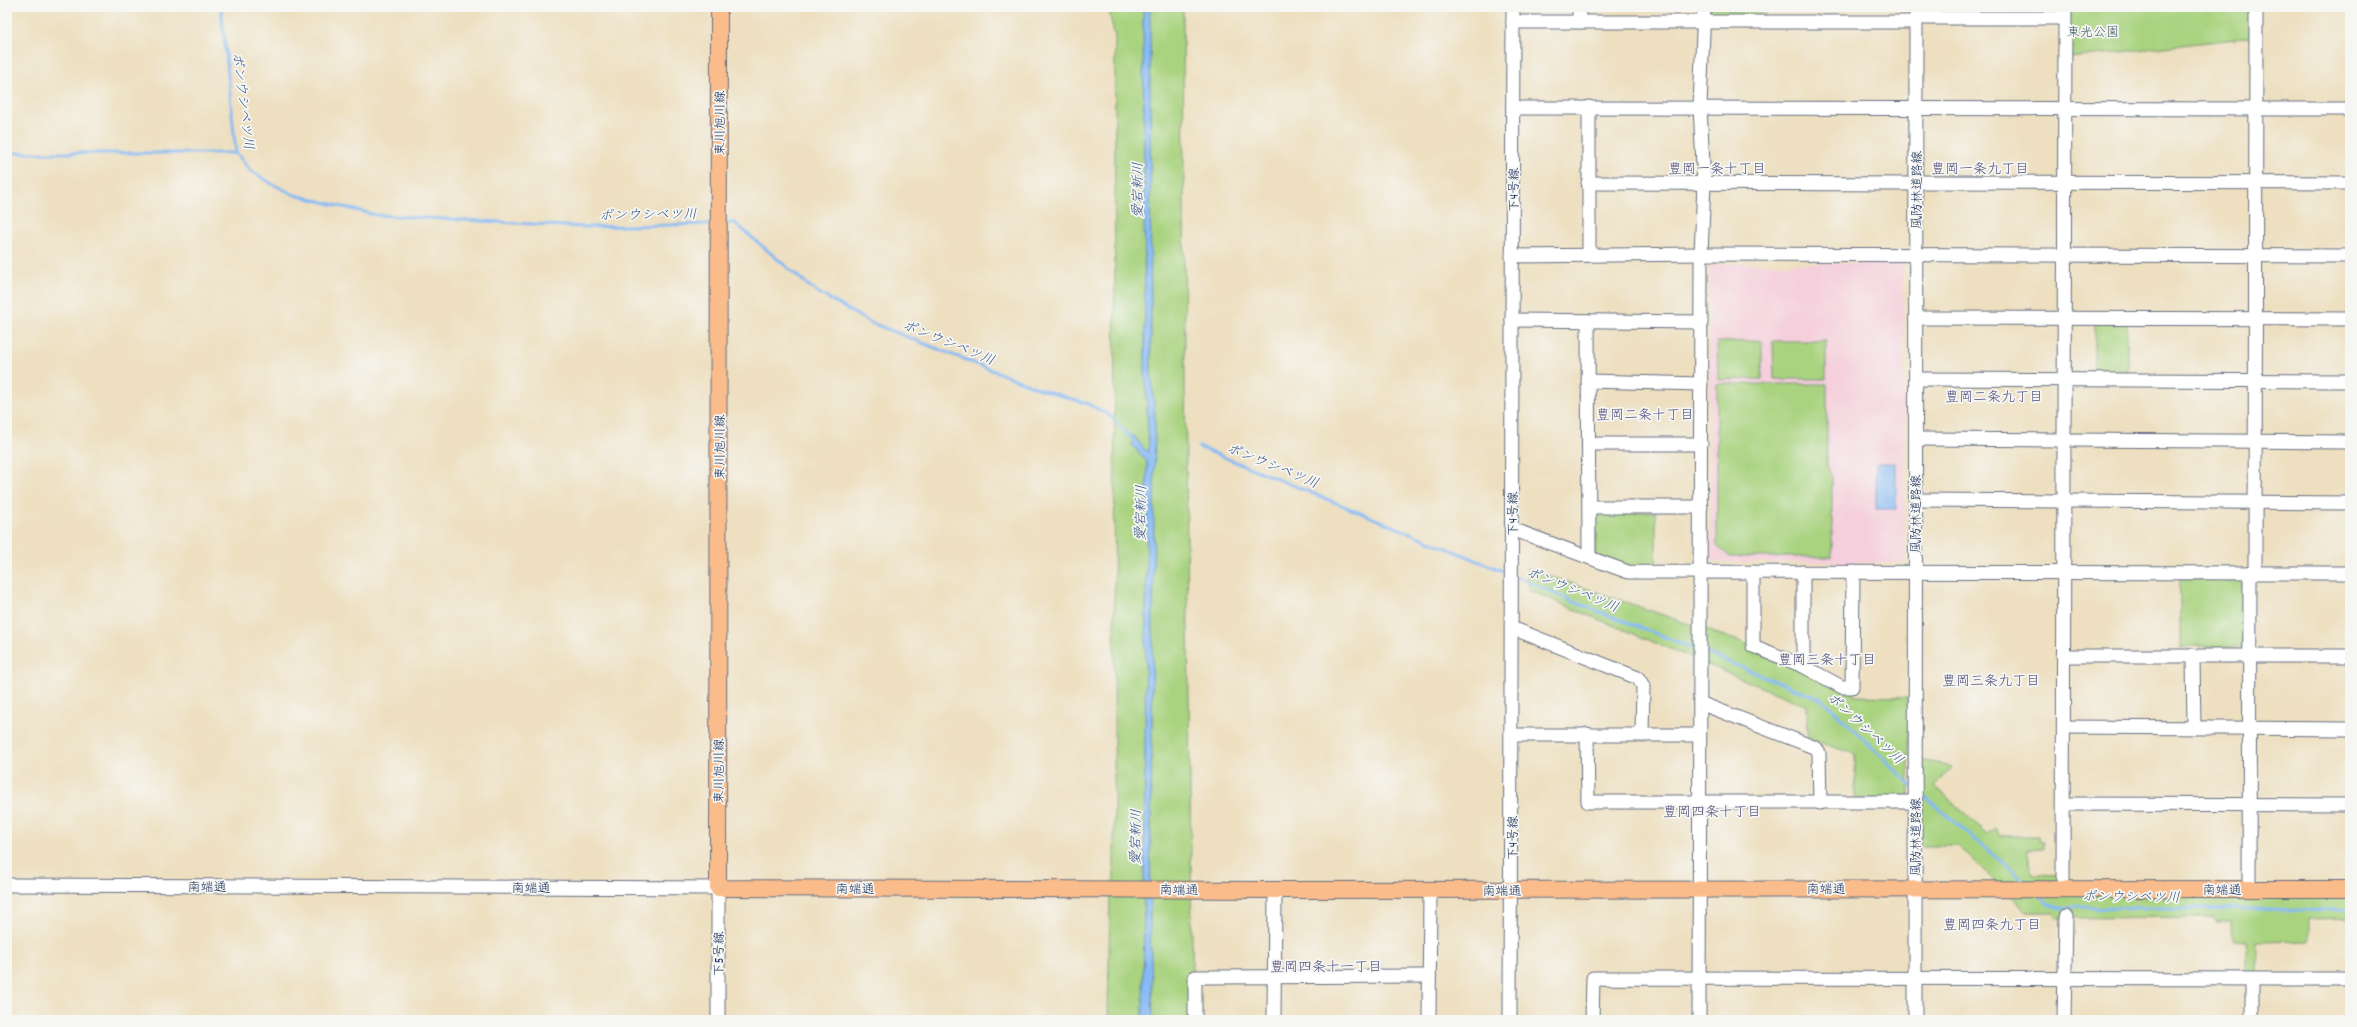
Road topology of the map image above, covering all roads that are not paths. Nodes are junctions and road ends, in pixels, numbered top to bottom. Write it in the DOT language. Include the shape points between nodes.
graph roads {
  1 [pos="719,7"];
  2 [pos="1513,7"];
  3 [pos="1579,7"];
  4 [pos="1704,7"];
  5 [pos="2256,7"];
  6 [pos="2064,13"];
  7 [pos="1916,16"];
  8 [pos="1513,22"];
  9 [pos="1579,22"];
  10 [pos="1704,22"];
  11 [pos="1589,107"];
  12 [pos="1700,107"];
  13 [pos="1513,108"];
  14 [pos="1916,108"];
  15 [pos="2065,108"];
  16 [pos="2256,109"];
  17 [pos="2350,109"];
  18 [pos="2065,182"];
  19 [pos="2256,182"];
  20 [pos="1588,183"];
  21 [pos="1916,183"];
  22 [pos="2350,183"];
  23 [pos="1704,184"];
  24 [pos="1701,254"];
  25 [pos="1916,255"];
  26 [pos="2065,255"];
  27 [pos="1512,256"];
  28 [pos="1589,256"];
  29 [pos="2256,256"];
  30 [pos="2350,256"];
  31 [pos="1916,318"];
  32 [pos="2064,318"];
  33 [pos="2256,319"];
  34 [pos="2350,319"];
  35 [pos="1512,320"];
  36 [pos="1588,321"];
  37 [pos="1701,322"];
  38 [pos="1916,379"];
  39 [pos="2064,380"];
  40 [pos="2255,380"];
  41 [pos="2350,381"];
  42 [pos="1588,382"];
  43 [pos="1701,384"];
  44 [pos="1916,439"];
  45 [pos="2064,440"];
  46 [pos="2255,441"];
  47 [pos="2350,442"];
  48 [pos="1589,444"];
  49 [pos="1700,444"];
  50 [pos="1916,500"];
  51 [pos="2064,502"];
  52 [pos="2255,502"];
  53 [pos="2350,503"];
  54 [pos="1589,507"];
  55 [pos="1701,507"];
  56 [pos="1512,528"];
  57 [pos="1589,557"];
  58 [pos="1700,572"];
  59 [pos="1753,572"];
  60 [pos="1803,572"];
  61 [pos="1853,572"];
  62 [pos="1915,572"];
  63 [pos="2063,572"];
  64 [pos="2253,572"];
  65 [pos="2350,572"];
  66 [pos="1512,628"];
  67 [pos="2193,655"];
  68 [pos="2063,656"];
  69 [pos="2250,656"];
  70 [pos="2350,656"];
  71 [pos="1803,666"];
  72 [pos="1700,703"];
  73 [pos="2064,727"];
  74 [pos="2194,728"];
  75 [pos="2249,728"];
  76 [pos="2350,728"];
  77 [pos="1587,734"];
  78 [pos="1511,735"];
  79 [pos="1642,735"];
  80 [pos="1699,735"];
  81 [pos="1915,800"];
  82 [pos="1700,802"];
  83 [pos="1820,803"];
  84 [pos="2064,804"];
  85 [pos="2249,805"];
  86 [pos="2350,805"];
  87 [pos="7,885"];
  88 [pos="718,888"];
  89 [pos="1915,888"];
  90 [pos="1512,889"];
  91 [pos="1699,889"];
  92 [pos="2056,889"];
  93 [pos="2248,889"];
  94 [pos="2350,889"];
  95 [pos="1275,890"];
  96 [pos="1430,890"];
  97 [pos="2066,916"];
  98 [pos="1274,976"];
  99 [pos="1429,976"];
  100 [pos="1699,978"];
  101 [pos="1915,979"];
  102 [pos="2064,979"];
  103 [pos="2350,979"];
  104 [pos="2252,980"];
  105 [pos="718,1020"];
  106 [pos="1195,1020"];
  107 [pos="1274,1020"];
  108 [pos="1429,1020"];
  109 [pos="1510,1020"];
  110 [pos="1592,1020"];
  111 [pos="1699,1020"];
  112 [pos="1914,1020"];
  113 [pos="2064,1020"];
  114 [pos="2252,1020"];
  1 -- 88 [label="main road, 東川旭川線"];
  2 -- 8 [label="street, 下4号線"];
  3 -- 9 [label="street"];
  4 -- 10 [label="street"];
  5 -- 16 [label="street"];
  6 -- 7 [label="street"];
  6 -- 15 [label="street"];
  7 -- 10 [label="street"];
  7 -- 14 [label="street, 風防林道路線"];
  8 -- 9 [label="street"];
  8 -- 13 [label="street, 下4号線"];
  9 -- 10 [label="street"];
  10 -- 12 [label="street"];
  11 -- 12 [label="street"];
  11 -- 13 [label="street"];
  11 -- 20 [label="street"];
  12 -- 14 [label="street"];
  12 -- 23 [label="street"];
  13 -- 27 [label="street, 下4号線"];
  14 -- 15 [label="street"];
  14 -- 21 [label="street, 風防林道路線"];
  15 -- 16 [label="street"];
  15 -- 18 [label="street"];
  16 -- 17 [label="street"];
  16 -- 19 [label="street"];
  18 -- 19 [label="street"];
  18 -- 21 [label="street"];
  18 -- 26 [label="street"];
  19 -- 22 [label="street"];
  19 -- 29 [label="street"];
  20 -- 23 [label="street"];
  20 -- 28 [label="street"];
  21 -- 23 [label="street"];
  21 -- 25 [label="street, 風防林道路線"];
  23 -- 24 [label="street"];
  24 -- 25 [label="street"];
  24 -- 28 [label="street"];
  24 -- 37 [label="street"];
  25 -- 26 [label="street"];
  25 -- 31 [label="street, 風防林道路線"];
  26 -- 29 [label="street"];
  26 -- 32 [label="street"];
  27 -- 28 [label="street"];
  27 -- 35 [label="street, 下4号線"];
  29 -- 30 [label="street"];
  29 -- 33 [label="street"];
  31 -- 32 [label="street"];
  31 -- 38 [label="street, 風防林道路線"];
  32 -- 33 [label="street"];
  32 -- 39 [label="street"];
  33 -- 34 [label="street"];
  33 -- 40 [label="street"];
  35 -- 36 [label="street"];
  35 -- 56 [label="street, 下4号線"];
  36 -- 37 [label="street"];
  36 -- 42 [label="street"];
  37 -- 43 [label="street"];
  38 -- 39 [label="street"];
  38 -- 44 [label="street, 風防林道路線"];
  39 -- 40 [label="street"];
  39 -- 45 [label="street"];
  40 -- 41 [label="street"];
  40 -- 46 [label="street"];
  42 -- 43 [label="street"];
  42 -- 48 [label="street"];
  43 -- 49 [label="street"];
  44 -- 45 [label="street"];
  44 -- 50 [label="street, 風防林道路線"];
  45 -- 46 [label="street"];
  45 -- 51 [label="street"];
  46 -- 47 [label="street"];
  46 -- 52 [label="street"];
  48 -- 49 [label="street"];
  48 -- 54 [label="street"];
  49 -- 55 [label="street"];
  50 -- 51 [label="street"];
  50 -- 62 [label="street, 風防林道路線"];
  51 -- 52 [label="street"];
  51 -- 63 [label="street"];
  52 -- 53 [label="street"];
  52 -- 64 [label="street"];
  54 -- 55 [label="street"];
  54 -- 57 [label="street"];
  55 -- 58 [label="street"];
  56 -- 57 [label="street"];
  56 -- 66 [label="street, 下4号線"];
  57 -- 58 [label="street" via="1628,572"];
  58 -- 59 [label="street"];
  58 -- 72 [label="street"];
  59 -- 60 [label="street"];
  59 -- 71 [label="street" via="1753,646"];
  60 -- 61 [label="street"];
  60 -- 71 [label="street"];
  61 -- 62 [label="street"];
  61 -- 71 [label="street" via="1852,687 1842,687"];
  62 -- 63 [label="street"];
  62 -- 81 [label="street, 風防林道路線"];
  63 -- 64 [label="street"];
  63 -- 68 [label="street"];
  64 -- 65 [label="street"];
  64 -- 69 [label="street"];
  66 -- 78 [label="street, 下4号線"];
  66 -- 79 [label="street" via="1638,678 1642,686"];
  67 -- 68 [label="street"];
  67 -- 69 [label="street"];
  67 -- 74 [label="street"];
  68 -- 73 [label="street"];
  69 -- 70 [label="street"];
  69 -- 75 [label="street"];
  72 -- 80 [label="street"];
  72 -- 83 [label="street" via="1816,748 1820,753"];
  73 -- 74 [label="street"];
  73 -- 84 [label="street"];
  74 -- 75 [label="street"];
  75 -- 76 [label="street"];
  75 -- 85 [label="street"];
  77 -- 78 [label="street"];
  77 -- 79 [label="street"];
  77 -- 82 [label="street" via="1588,802"];
  78 -- 90 [label="street, 下4号線"];
  79 -- 80 [label="street"];
  80 -- 82 [label="street"];
  81 -- 83 [label="street"];
  81 -- 89 [label="street, 風防林道路線"];
  82 -- 83 [label="street"];
  82 -- 91 [label="street"];
  84 -- 85 [label="street"];
  84 -- 92 [label="street"];
  85 -- 86 [label="street"];
  85 -- 93 [label="street"];
  87 -- 88 [label="street, 南端通"];
  88 -- 95 [label="main road, 南端通"];
  88 -- 105 [label="street, 下5号線"];
  89 -- 91 [label="main road, 南端通"];
  89 -- 92 [label="main road, 南端通"];
  89 -- 101 [label="street, 風防林道路線"];
  90 -- 91 [label="main road, 南端通"];
  90 -- 96 [label="main road, 南端通"];
  90 -- 109 [label="street, 下4号線"];
  91 -- 100 [label="street"];
  92 -- 93 [label="main road, 南端通"];
  93 -- 94 [label="main road, 南端通"];
  95 -- 96 [label="main road, 南端通"];
  95 -- 98 [label="street"];
  96 -- 99 [label="street"];
  97 -- 102 [label="street"];
  98 -- 99 [label="street"];
  98 -- 106 [label="street" via="1195,977"];
  98 -- 107 [label="street"];
  99 -- 108 [label="street"];
  100 -- 101 [label="street"];
  100 -- 110 [label="street" via="1593,978"];
  100 -- 111 [label="street"];
  101 -- 102 [label="street"];
  101 -- 112 [label="street, 風防林道路線"];
  102 -- 104 [label="street"];
  102 -- 113 [label="street"];
  103 -- 104 [label="street"];
  104 -- 114 [label="street"];
}
